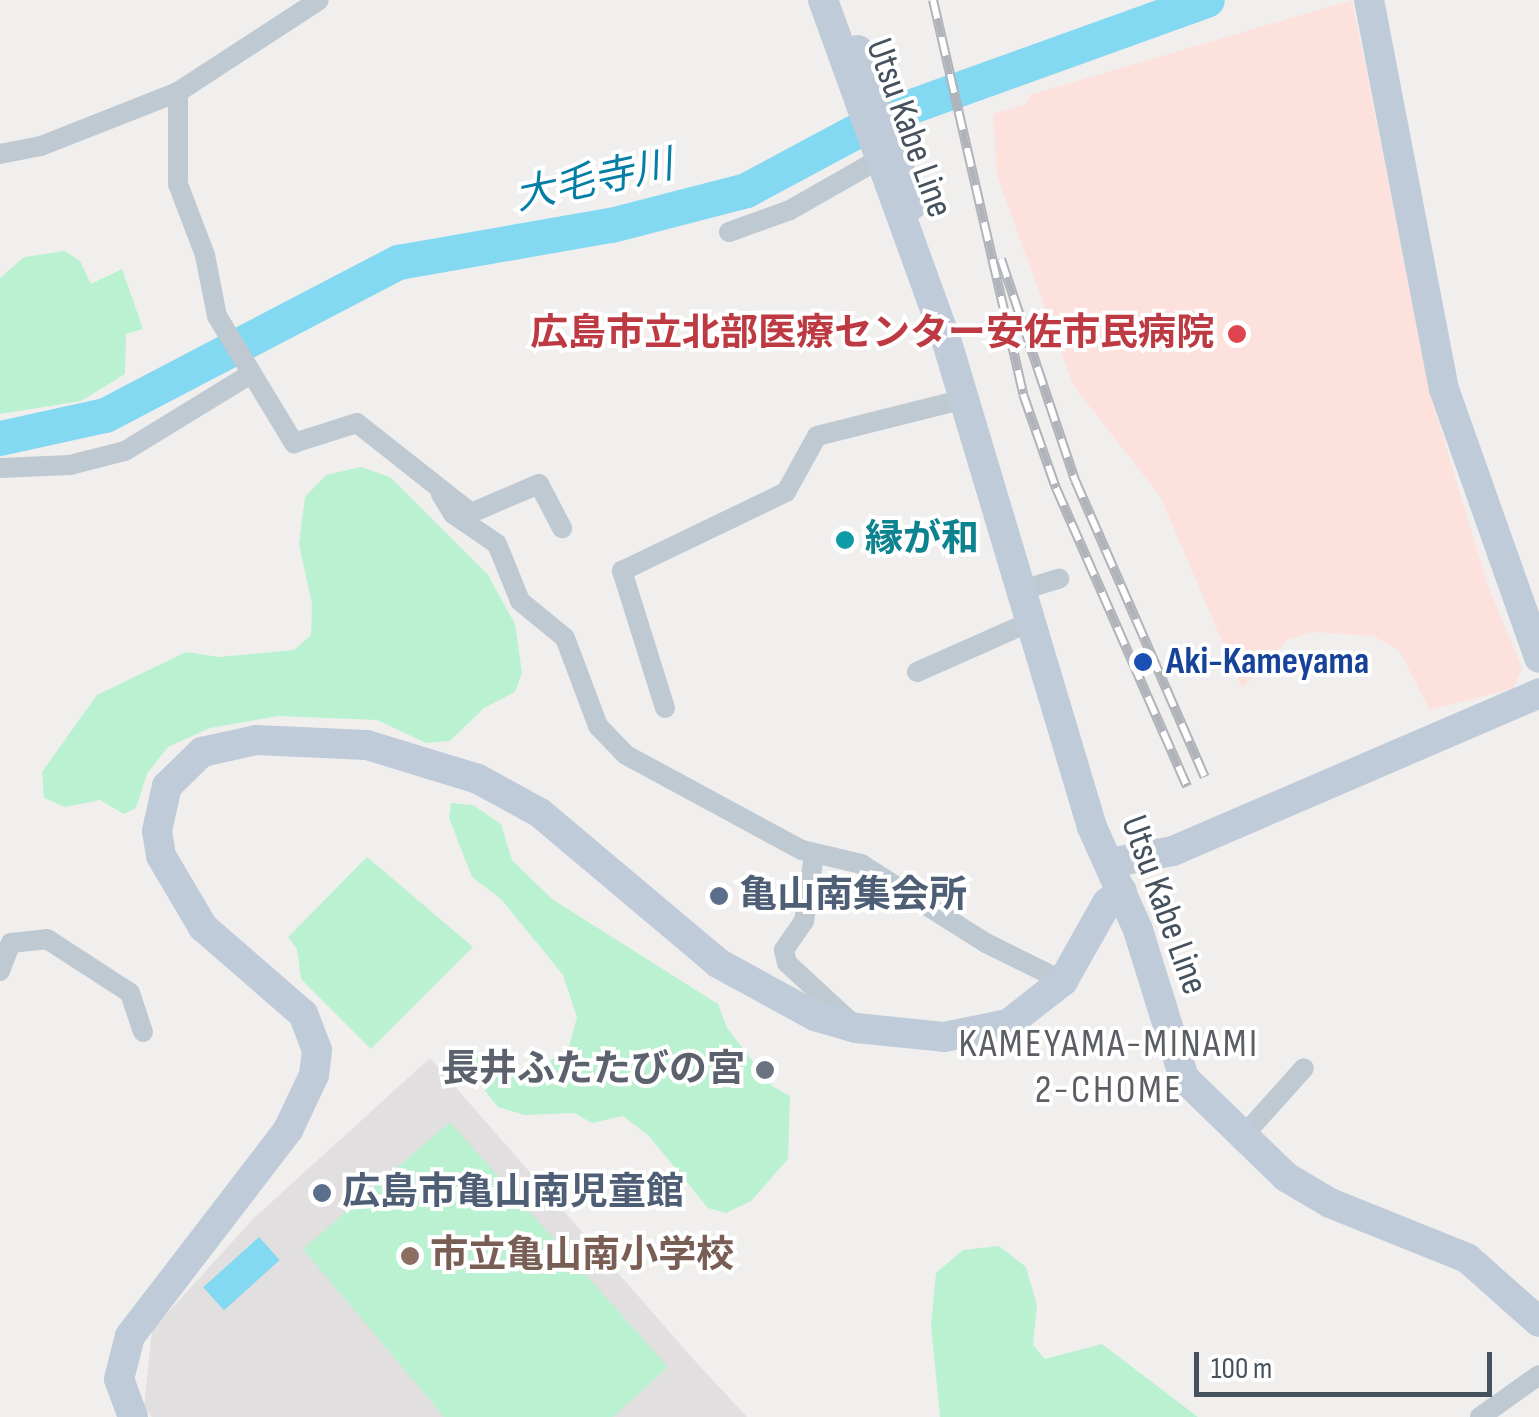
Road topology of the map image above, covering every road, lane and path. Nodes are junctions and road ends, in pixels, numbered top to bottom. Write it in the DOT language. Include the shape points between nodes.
graph roads {
  1 [pos="319,0"];
  2 [pos="822,0"];
  3 [pos="838,0"];
  4 [pos="1369,0"];
  5 [pos="178,92"];
  6 [pos="867,101"];
  7 [pos="881,152"];
  8 [pos="0,154"];
  9 [pos="729,232"];
  10 [pos="246,371"];
  11 [pos="964,398"];
  12 [pos="0,468"];
  13 [pos="441,494"];
  14 [pos="562,528"];
  15 [pos="1059,578"];
  16 [pos="1022,590"];
  17 [pos="1032,620"];
  18 [pos="1539,658"];
  19 [pos="917,672"];
  20 [pos="1539,692"];
  21 [pos="665,708"];
  22 [pos="814,856"];
  23 [pos="1116,877"];
  24 [pos="6,940"];
  25 [pos="0,970"];
  26 [pos="1063,981"];
  27 [pos="856,1028"];
  28 [pos="144,1032"];
  29 [pos="1304,1068"];
  30 [pos="1243,1136"];
  31 [pos="1539,1322"];
  32 [pos="1539,1374"];
  33 [pos="133,1417"];
  34 [pos="1480,1417"];
  1 -- 5 [label="street"];
  2 -- 6 [label="street, Utsu Kabe Line"];
  3 -- 6 [label="street, Utsu Kabe Line"];
  4 -- 18 [label="street" via="1444,389"];
  5 -- 8 [label="street" via="41,146"];
  5 -- 10 [label="street" via="178,184 205,254 217,316"];
  6 -- 7 [label="street, Utsu Kabe Line"];
  7 -- 9 [label="street" via="790,210"];
  7 -- 11 [label="street, Utsu Kabe Line"];
  10 -- 12 [label="street" via="126,451 70,465"];
  10 -- 13 [label="street" via="294,443 357,423"];
  11 -- 16 [label="street, Utsu Kabe Line"];
  11 -- 21 [label="street" via="817,436 786,492 622,571"];
  13 -- 14 [label="street" via="471,513 539,484"];
  13 -- 22 [label="street" via="452,514 497,544 520,600 565,638 608,739 686,790"];
  15 -- 16 [label="street"];
  16 -- 17 [label="street, Utsu Kabe Line"];
  17 -- 19 [label="street"];
  17 -- 23 [label="street, Utsu Kabe Line" via="1092,826"];
  20 -- 23 [label="street"];
  22 -- 26 [label="street" via="861,864 986,943"];
  22 -- 27 [label="street" via="804,920 784,950 786,963"];
  23 -- 26 [label="street"];
  23 -- 30 [label="street, Utsu Kabe Line" via="1184,1078"];
  24 -- 25 [label="street"];
  24 -- 28 [label="street" via="47,939 130,993"];
  26 -- 27 [label="street" via="1008,1024 978,1033"];
  27 -- 33 [label="street" via="815,1016 718,963 540,813 478,780 351,743 256,740 202,752 167,786 157,831 161,856 203,928 303,1014 317,1050 314,1075 288,1130 130,1336 119,1379"];
  29 -- 30 [label="street"];
  30 -- 31 [label="street, Utsu Kabe Line" via="1286,1177 1330,1202 1467,1258"];
  32 -- 34 [label="street"];
}
